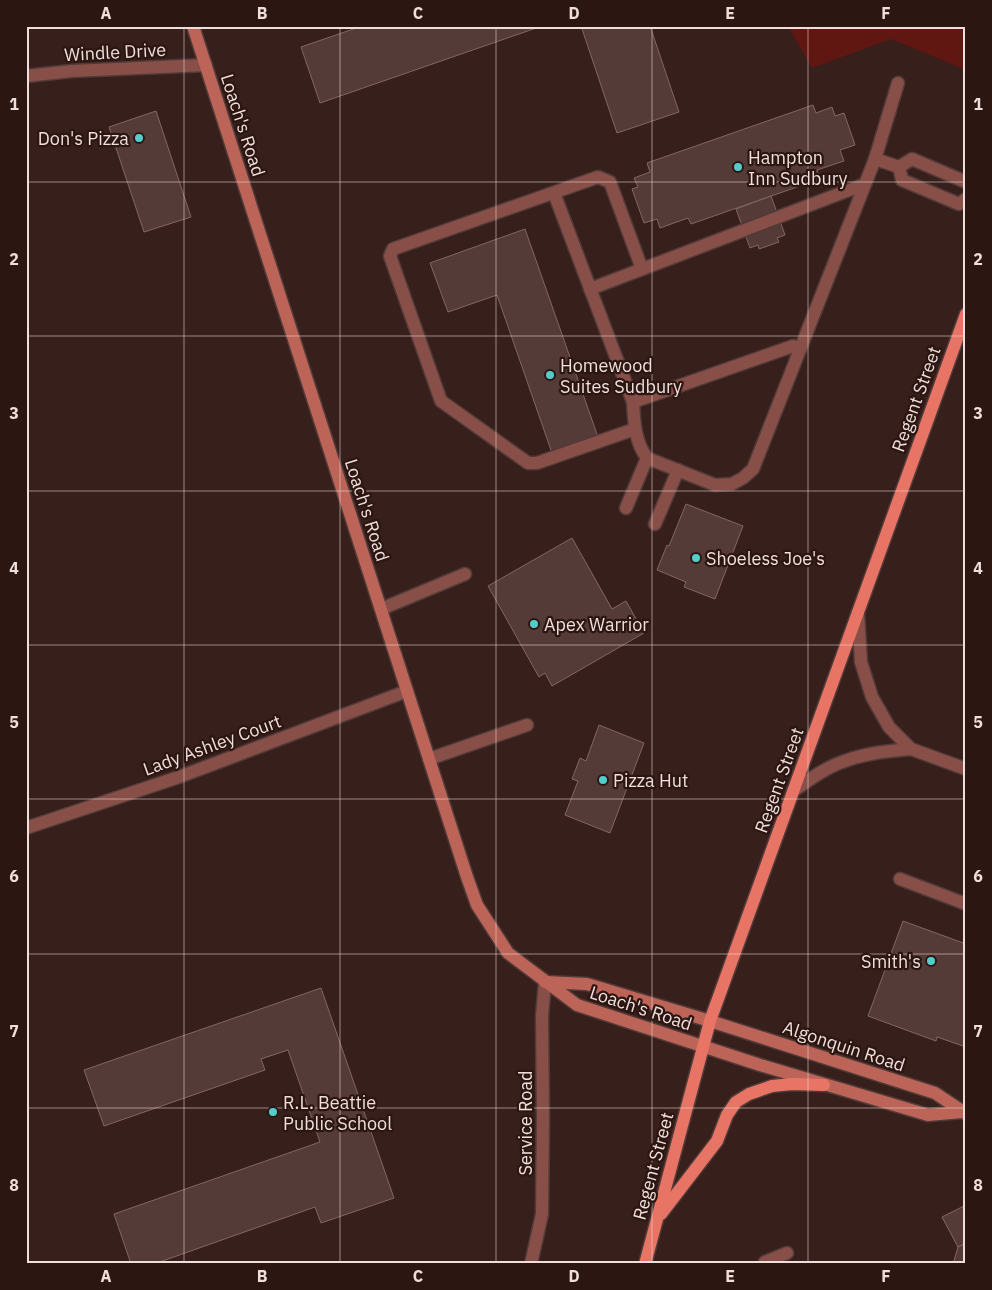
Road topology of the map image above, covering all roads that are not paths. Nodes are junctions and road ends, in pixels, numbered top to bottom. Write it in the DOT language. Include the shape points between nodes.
graph roads {
  1 [pos="192,26"];
  2 [pos="206,65"];
  3 [pos="26,76"];
  4 [pos="898,83"];
  5 [pos="875,158"];
  6 [pos="899,167"];
  7 [pos="966,182"];
  8 [pos="865,184"];
  9 [pos="554,193"];
  10 [pos="966,199"];
  11 [pos="642,269"];
  12 [pos="590,289"];
  13 [pos="966,314"];
  14 [pos="800,350"];
  15 [pos="633,402"];
  16 [pos="635,429"];
  17 [pos="647,458"];
  18 [pos="678,470"];
  19 [pos="626,508"];
  20 [pos="655,524"];
  21 [pos="465,574"];
  22 [pos="381,609"];
  23 [pos="858,613"];
  24 [pos="407,691"];
  25 [pos="527,725"];
  26 [pos="911,749"];
  27 [pos="430,760"];
  28 [pos="966,769"];
  29 [pos="794,790"];
  30 [pos="26,828"];
  31 [pos="900,879"];
  32 [pos="966,904"];
  33 [pos="546,982"];
  34 [pos="710,1021"];
  35 [pos="703,1047"];
  36 [pos="824,1085"];
  37 [pos="964,1113"];
  38 [pos="657,1220"];
  39 [pos="787,1253"];
  40 [pos="531,1264"];
  41 [pos="645,1264"];
  42 [pos="764,1264"];
  1 -- 2 [label="street, Loach's Road"];
  2 -- 3 [label="street, Windle Drive"];
  2 -- 22 [label="street, Loach's Road"];
  4 -- 5 [label="street"];
  5 -- 6 [label="street"];
  5 -- 8 [label="street"];
  6 -- 7 [label="street" via="912,159"];
  6 -- 10 [label="street" via="902,180 959,204"];
  8 -- 11 [label="street"];
  8 -- 14 [label="street"];
  9 -- 11 [label="street" via="598,177 610,182"];
  9 -- 12 [label="street"];
  9 -- 16 [label="street" via="393,249 390,256 441,401 528,463 537,463"];
  11 -- 12 [label="street"];
  12 -- 15 [label="street"];
  13 -- 23 [label="main road, Regent Street"];
  14 -- 15 [label="street" via="793,346"];
  14 -- 18 [label="street" via="753,468 743,478 732,484 715,485"];
  15 -- 16 [label="street"];
  16 -- 17 [label="street"];
  17 -- 18 [label="street"];
  17 -- 19 [label="street"];
  18 -- 20 [label="street"];
  21 -- 22 [label="street"];
  22 -- 24 [label="street, Loach's Road"];
  23 -- 26 [label="street" via="861,662 872,697 890,727"];
  23 -- 29 [label="main road, Regent Street"];
  24 -- 27 [label="street, Loach's Road"];
  24 -- 30 [label="street, Lady Ashley Court" via="179,777"];
  25 -- 27 [label="street"];
  26 -- 28 [label="street"];
  26 -- 29 [label="street" via="874,752 844,761"];
  27 -- 33 [label="street, Loach's Road" via="477,905 508,954"];
  29 -- 34 [label="main road, Regent Street"];
  31 -- 32 [label="street"];
  33 -- 34 [label="street, Loach's Road" via="587,984"];
  33 -- 35 [label="street, Loach's Road" via="577,1005"];
  33 -- 40 [label="street, Service Road" via="542,1016 542,1214"];
  34 -- 35 [label="main road, Regent Street"];
  34 -- 37 [label="street, Algonquin Road" via="935,1093"];
  35 -- 36 [label="street, Algonquin Road"];
  35 -- 38 [label="main road, Regent Street"];
  36 -- 37 [label="street, Algonquin Road" via="928,1115"];
  36 -- 38 [label="main road" via="772,1086 736,1102 727,1114 717,1141"];
  38 -- 41 [label="main road, Regent Street"];
  39 -- 42 [label="street"];
}
